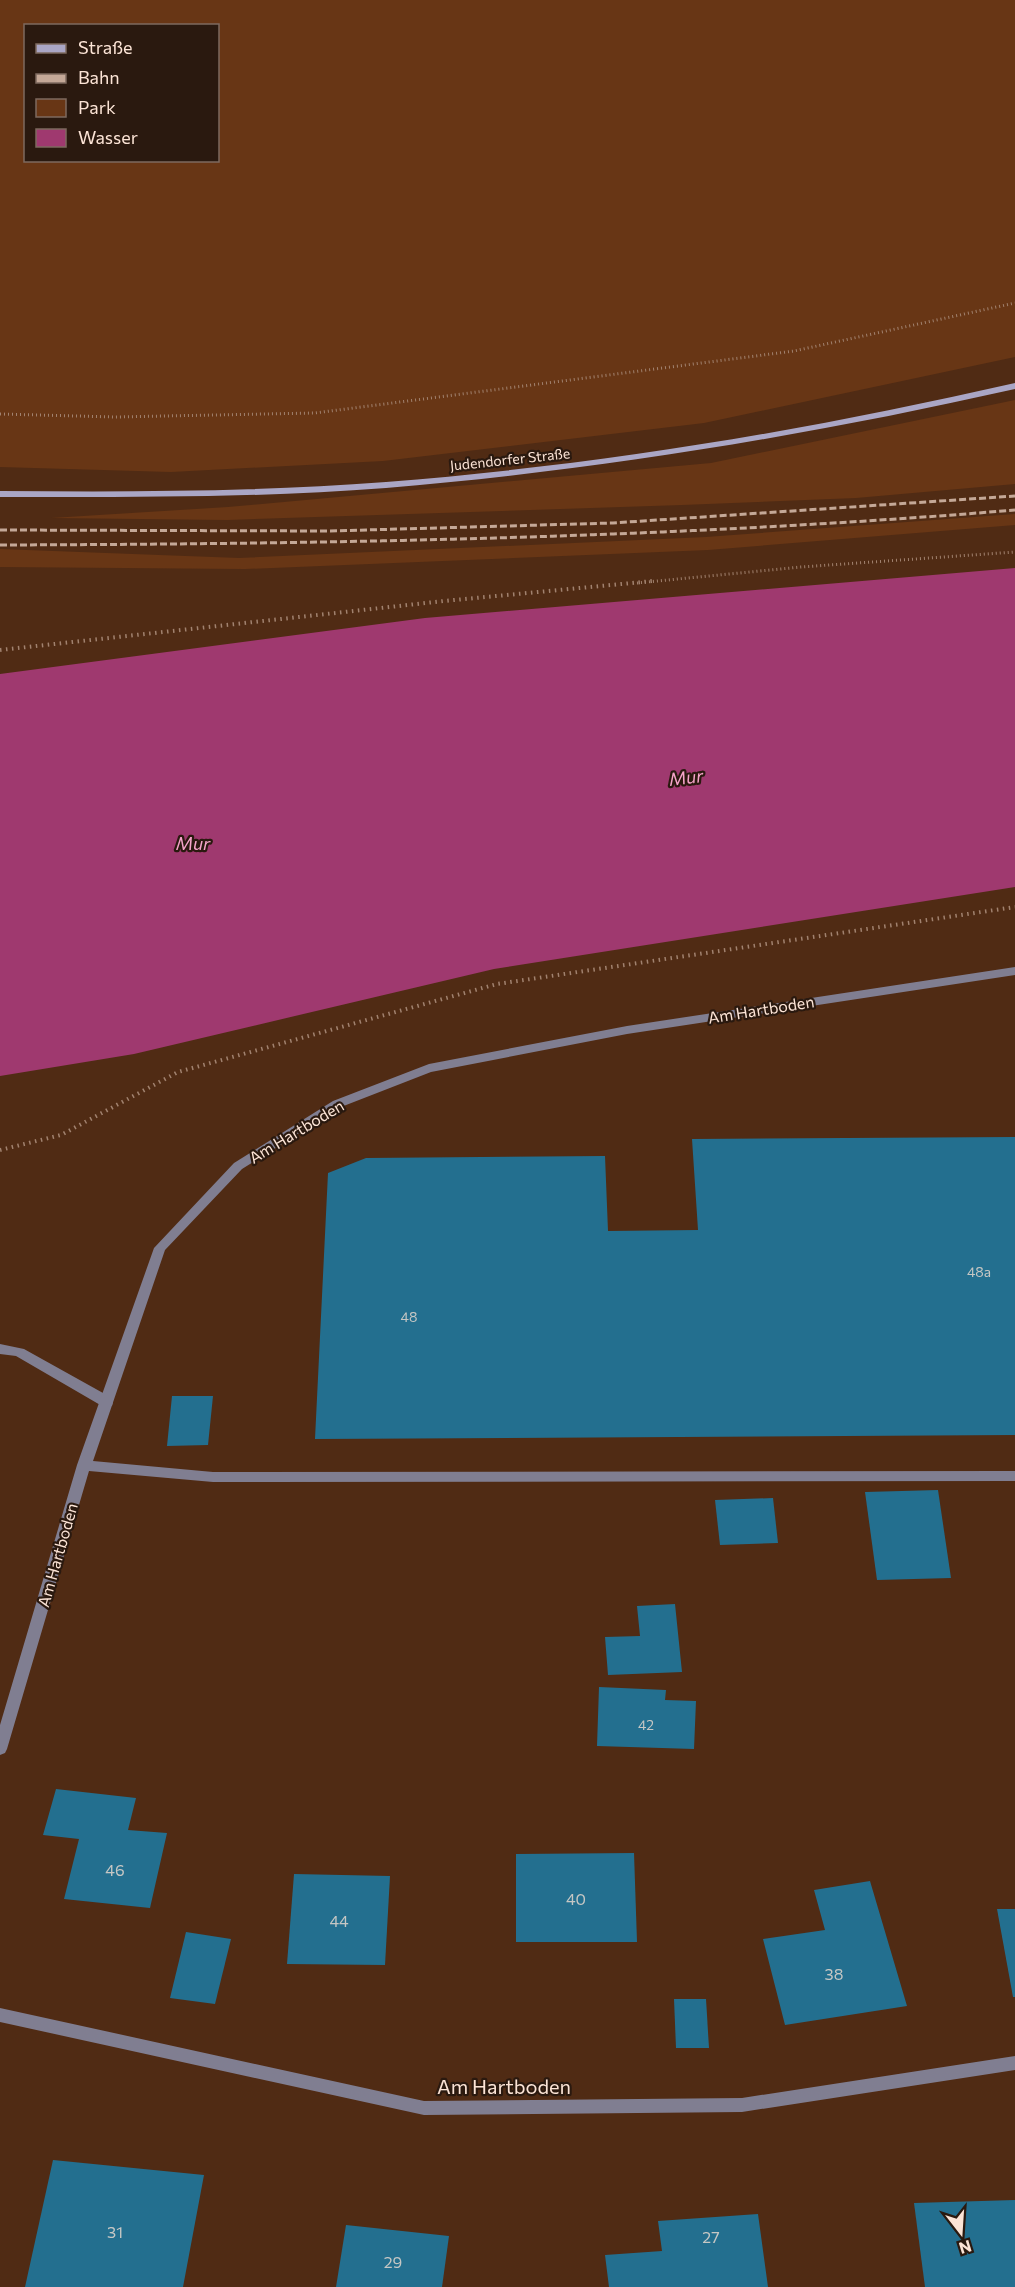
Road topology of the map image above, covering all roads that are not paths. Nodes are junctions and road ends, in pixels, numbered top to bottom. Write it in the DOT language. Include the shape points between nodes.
graph roads {
  1 [pos="1015,386"];
  2 [pos="0,494"];
  3 [pos="1015,971"];
  4 [pos="0,1349"];
  5 [pos="107,1402"];
  6 [pos="84,1465"];
  7 [pos="1015,1476"];
  8 [pos="0,1749"];
  9 [pos="0,2014"];
  10 [pos="1015,2063"];
  1 -- 2 [label="main road, Judendorfer Straße" via="777,437 522,471 405,483 170,495"];
  3 -- 5 [label="street, Am Hartboden" via="627,1030 429,1068 337,1104 238,1166 160,1248"];
  4 -- 5 [label="street" via="19,1352"];
  5 -- 6 [label="street, Am Hartboden"];
  6 -- 7 [label="street" via="213,1477"];
  6 -- 8 [label="street, Am Hartboden"];
  9 -- 10 [label="street, Am Hartboden" via="424,2108 742,2105"];
}
